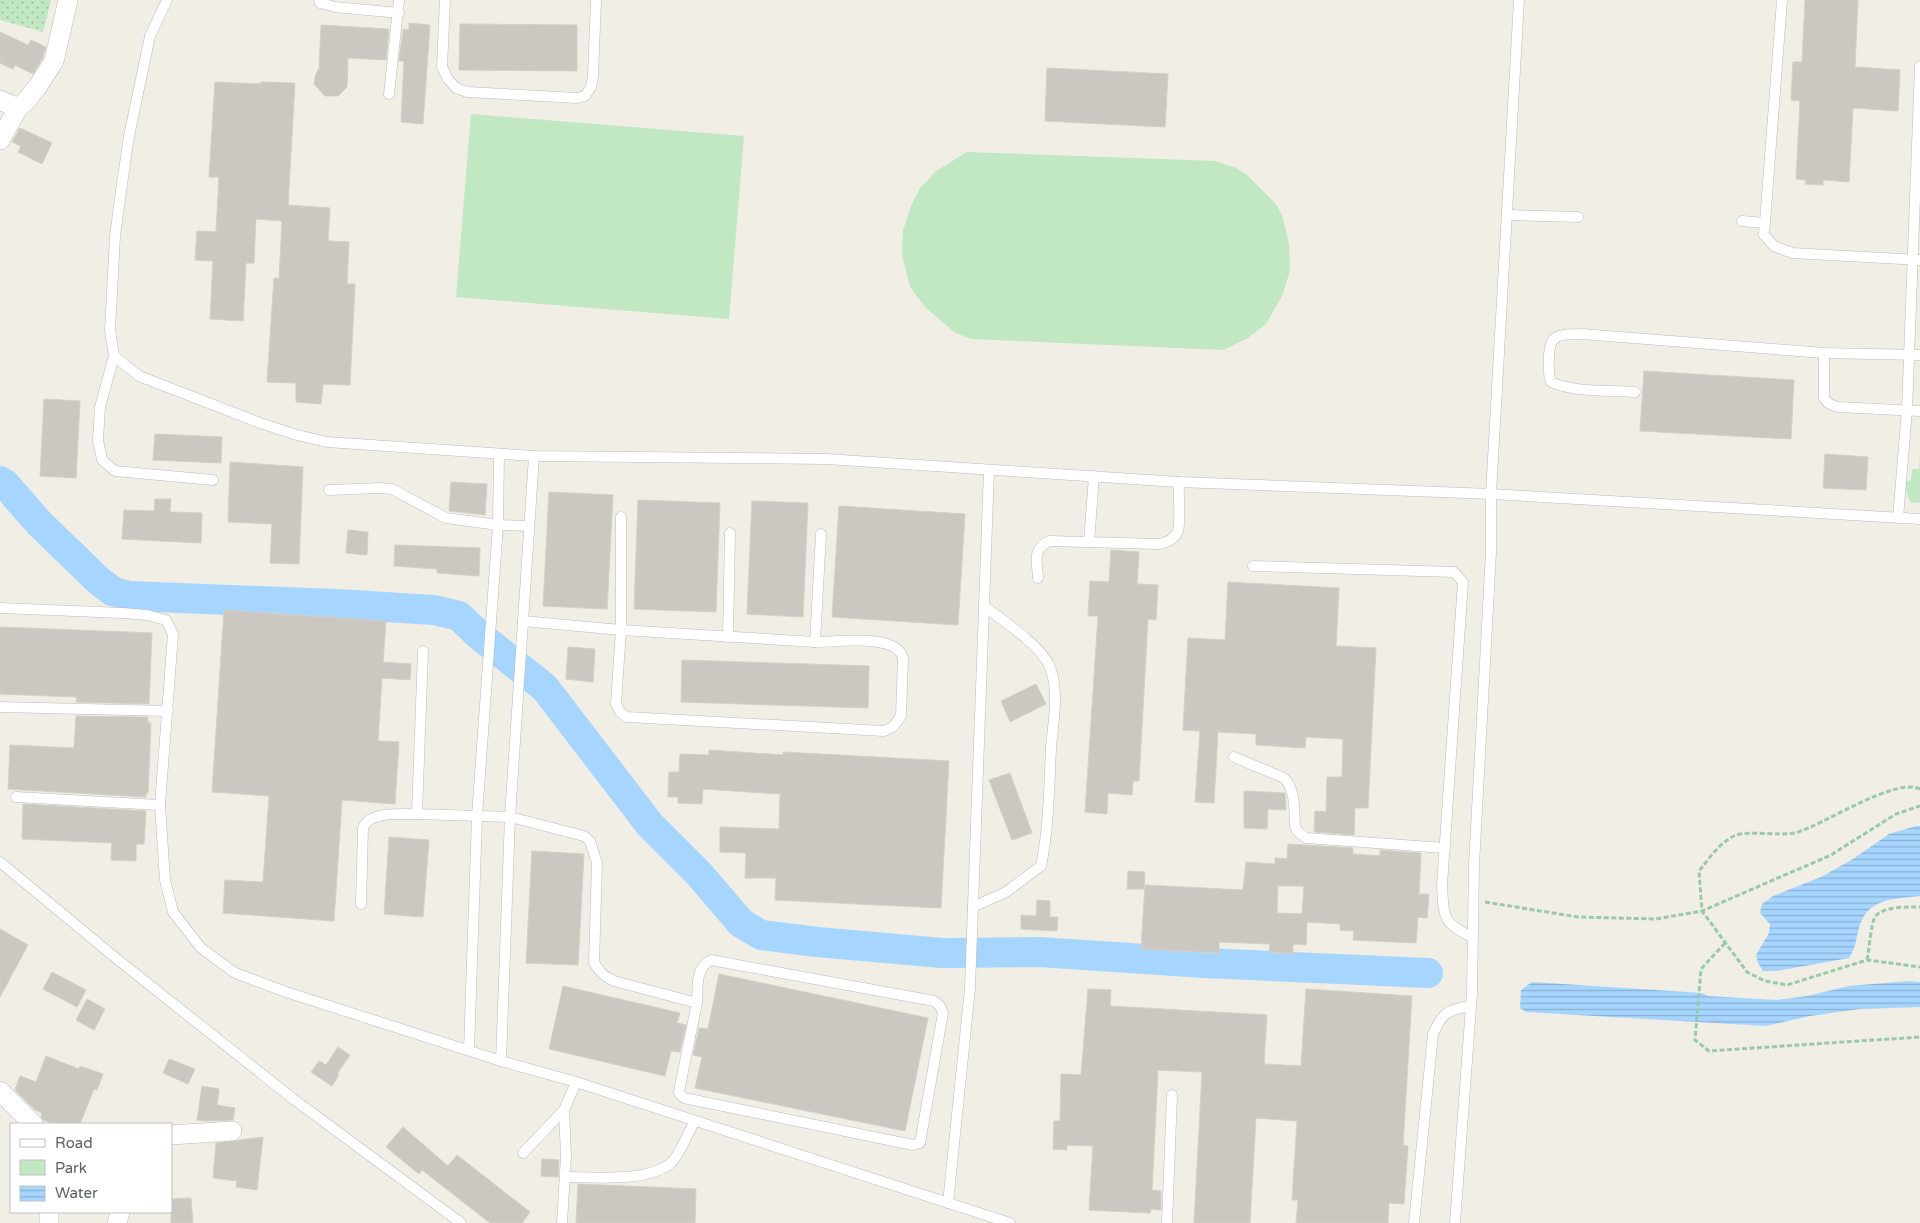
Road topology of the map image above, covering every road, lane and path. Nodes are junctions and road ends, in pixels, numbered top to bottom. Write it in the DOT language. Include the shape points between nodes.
graph roads {
  1 [pos="68,0"];
  2 [pos="167,0"];
  3 [pos="319,0"];
  4 [pos="400,0"];
  5 [pos="445,0"];
  6 [pos="596,0"];
  7 [pos="1519,0"];
  8 [pos="1782,0"];
  9 [pos="399,13"];
  10 [pos="1920,66"];
  11 [pos="389,94"];
  12 [pos="0,100"];
  13 [pos="18,108"];
  14 [pos="0,140"];
  15 [pos="1918,172"];
  16 [pos="1507,215"];
  17 [pos="1578,217"];
  18 [pos="1742,222"];
  19 [pos="1764,223"];
  20 [pos="1916,260"];
  21 [pos="1824,353"];
  22 [pos="1915,354"];
  23 [pos="114,356"];
  24 [pos="1635,392"];
  25 [pos="1907,410"];
  26 [pos="1920,411"];
  27 [pos="499,454"];
  28 [pos="534,456"];
  29 [pos="990,470"];
  30 [pos="1094,476"];
  31 [pos="213,480"];
  32 [pos="1178,482"];
  33 [pos="329,490"];
  34 [pos="1491,494"];
  35 [pos="621,517"];
  36 [pos="1898,518"];
  37 [pos="1920,519"];
  38 [pos="498,525"];
  39 [pos="529,526"];
  40 [pos="730,533"];
  41 [pos="821,534"];
  42 [pos="1089,542"];
  43 [pos="1253,566"];
  44 [pos="1038,578"];
  45 [pos="984,606"];
  46 [pos="0,608"];
  47 [pos="523,621"];
  48 [pos="621,630"];
  49 [pos="728,637"];
  50 [pos="815,642"];
  51 [pos="423,651"];
  52 [pos="0,707"];
  53 [pos="168,711"];
  54 [pos="1234,757"];
  55 [pos="1920,790"];
  56 [pos="16,797"];
  57 [pos="160,806"];
  58 [pos="1920,806"];
  59 [pos="416,814"];
  60 [pos="477,816"];
  61 [pos="510,816"];
  62 [pos="1444,848"];
  63 [pos="0,862"];
  64 [pos="1473,900"];
  65 [pos="361,904"];
  66 [pos="973,907"];
  67 [pos="1920,907"];
  68 [pos="1702,912"];
  69 [pos="1472,937"];
  70 [pos="1725,942"];
  71 [pos="1867,960"];
  72 [pos="1920,967"];
  73 [pos="697,1003"];
  74 [pos="1470,1006"];
  75 [pos="1920,1037"];
  76 [pos="469,1050"];
  77 [pos="501,1061"];
  78 [pos="576,1082"];
  79 [pos="0,1091"];
  80 [pos="1172,1095"];
  81 [pos="564,1110"];
  82 [pos="695,1121"];
  83 [pos="32,1123"];
  84 [pos="232,1131"];
  85 [pos="172,1135"];
  86 [pos="523,1153"];
  87 [pos="565,1177"];
  88 [pos="948,1203"];
  89 [pos="461,1223"];
  90 [pos="562,1223"];
  91 [pos="1010,1223"];
  92 [pos="1166,1223"];
  93 [pos="1414,1223"];
  94 [pos="1455,1223"];
  1 -- 13 [label="street" via="54,61 32,94"];
  2 -- 23 [label="lane" via="150,36 126,155 115,236 110,330"];
  3 -- 9 [label="lane" via="335,7"];
  4 -- 9 [label="lane"];
  5 -- 6 [label="lane" via="442,67 456,88 467,92 577,98 585,96 591,87"];
  7 -- 16 [label="lane"];
  8 -- 19 [label="lane"];
  9 -- 11 [label="lane"];
  10 -- 15 [label="lane"];
  12 -- 13 [label="street"];
  13 -- 14 [label="street"];
  15 -- 20 [label="lane"];
  16 -- 17 [label="lane"];
  16 -- 34 [label="lane"];
  18 -- 19 [label="lane"];
  19 -- 20 [label="lane" via="1764,235 1774,246 1792,253"];
  20 -- 22 [label="lane"];
  21 -- 22 [label="lane"];
  21 -- 24 [label="lane" via="1582,334 1562,335 1550,345 1551,382 1578,388"];
  21 -- 25 [label="lane" via="1824,398 1828,403 1837,407"];
  22 -- 25 [label="lane"];
  23 -- 27 [label="lane" via="139,376 297,435 327,442"];
  23 -- 31 [label="lane" via="100,407 98,440 102,460 115,471"];
  25 -- 26 [label="lane"];
  25 -- 36 [label="lane"];
  27 -- 28 [label="lane"];
  27 -- 38 [label="lane"];
  28 -- 29 [label="lane" via="826,459"];
  28 -- 39 [label="lane"];
  29 -- 30 [label="lane"];
  29 -- 45 [label="lane"];
  30 -- 32 [label="lane"];
  30 -- 42 [label="lane"];
  32 -- 34 [label="lane"];
  32 -- 42 [label="lane" via="1178,530 1167,543"];
  33 -- 38 [label="lane" via="392,489 446,518"];
  34 -- 36 [label="lane"];
  34 -- 64 [label="lane" via="1491,552"];
  35 -- 48 [label="lane"];
  36 -- 37 [label="lane"];
  38 -- 39 [label="lane"];
  38 -- 60 [label="lane"];
  39 -- 47 [label="lane"];
  40 -- 49 [label="lane"];
  41 -- 50 [label="lane"];
  42 -- 44 [label="lane" via="1049,541 1040,546 1036,554"];
  43 -- 62 [label="lane" via="1454,572 1460,576 1464,589"];
  45 -- 66 [label="lane"];
  45 -- 66 [label="lane" via="1044,655 1053,676 1055,702 1050,790 1041,866 1006,892"];
  46 -- 53 [label="lane" via="123,613 166,620 173,634"];
  47 -- 48 [label="lane"];
  47 -- 61 [label="lane"];
  48 -- 49 [label="lane"];
  48 -- 50 [label="lane" via="616,704 627,716 884,731 893,727 901,716 902,652 896,646 878,641"];
  49 -- 50 [label="lane"];
  51 -- 59 [label="lane"];
  52 -- 53 [label="lane"];
  53 -- 57 [label="lane"];
  54 -- 62 [label="lane" via="1288,782 1295,826 1306,838"];
  55 -- 68 [label="path" via="1913,786 1890,791 1795,833 1735,835 1717,849 1699,871"];
  56 -- 57 [label="lane"];
  57 -- 76 [label="lane" via="164,880 173,912 201,948 235,973"];
  58 -- 68 [label="path" via="1896,814 1831,855"];
  59 -- 60 [label="lane"];
  59 -- 65 [label="lane" via="380,816 366,822 363,828"];
  60 -- 61 [label="lane"];
  60 -- 76 [label="lane"];
  61 -- 73 [label="lane" via="584,836 590,841 596,863 594,962 598,970 614,981"];
  61 -- 77 [label="lane"];
  62 -- 69 [label="lane" via="1444,914 1452,927"];
  63 -- 89 [label="lane" via="292,1098"];
  64 -- 68 [label="path" via="1578,917 1656,919"];
  64 -- 69 [label="lane"];
  66 -- 88 [label="lane" via="970,988"];
  67 -- 71 [label="path" via="1880,912 1875,918"];
  68 -- 70 [label="path"];
  69 -- 74 [label="lane"];
  70 -- 71 [label="path" via="1747,972 1765,981 1786,985"];
  70 -- 75 [label="path" via="1701,969 1695,1040 1709,1051"];
  71 -- 72 [label="path"];
  73 -- 73 [label="lane" via="699,974 704,964 711,960 934,1001 943,1013 920,1143 684,1098 680,1086"];
  74 -- 93 [label="lane" via="1446,1012 1433,1034"];
  74 -- 94 [label="lane"];
  76 -- 77 [label="lane"];
  77 -- 78 [label="lane"];
  78 -- 81 [label="lane"];
  78 -- 82 [label="lane"];
  79 -- 83 [label="street"];
  80 -- 92 [label="lane"];
  81 -- 86 [label="lane"];
  81 -- 87 [label="lane"];
  82 -- 87 [label="lane" via="672,1162 653,1173 628,1177"];
  82 -- 88 [label="lane"];
  84 -- 85 [label="street"];
  87 -- 90 [label="lane"];
  88 -- 91 [label="lane"];
}
